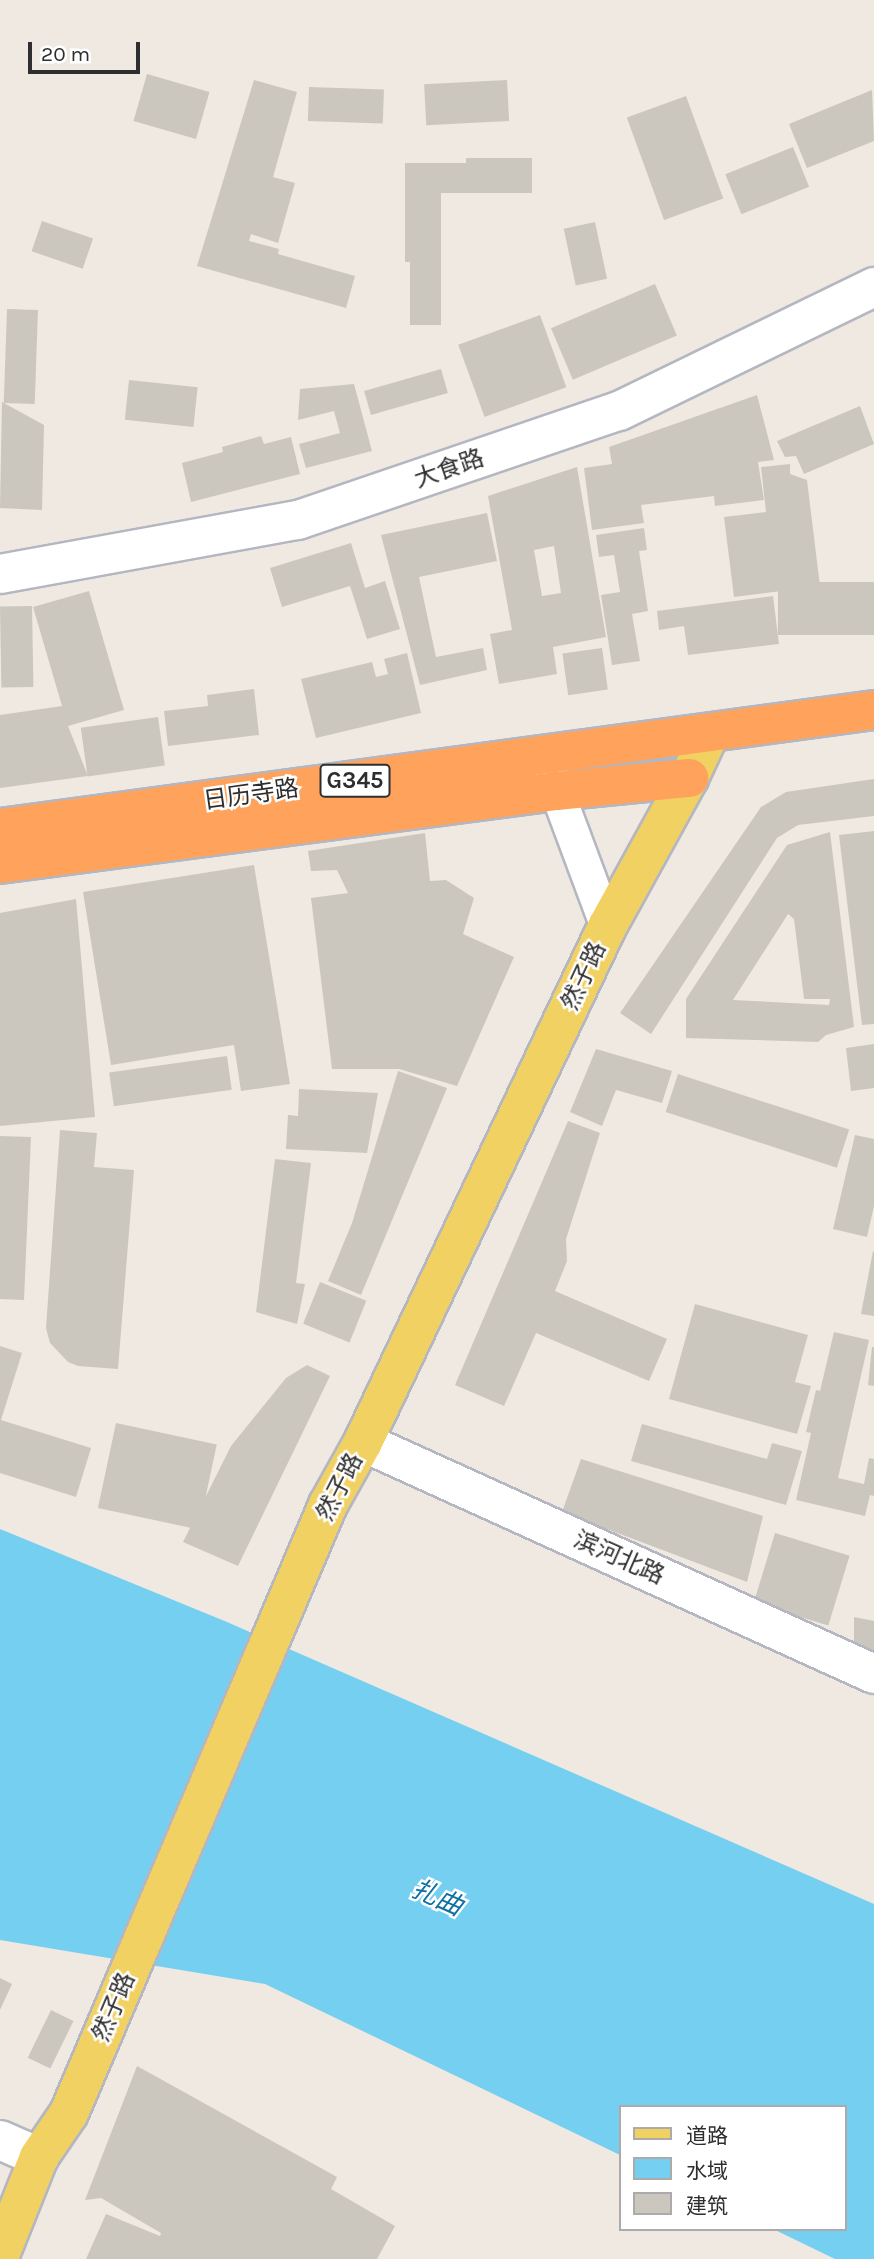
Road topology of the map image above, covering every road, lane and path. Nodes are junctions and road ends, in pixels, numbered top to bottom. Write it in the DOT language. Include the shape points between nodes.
graph roads {
  1 [pos="874,288"];
  2 [pos="0,574"];
  3 [pos="874,710"];
  4 [pos="710,733"];
  5 [pos="550,773"];
  6 [pos="689,778"];
  7 [pos="0,828"];
  8 [pos="0,864"];
  9 [pos="607,927"];
  10 [pos="363,1442"];
  11 [pos="874,1674"];
  12 [pos="0,2140"];
  13 [pos="39,2157"];
  14 [pos="0,2255"];
  1 -- 2 [label="street, 大食路" via="619,411 298,520"];
  3 -- 4 [label="highway, G345"];
  4 -- 5 [label="highway, 日历寺路 / G345"];
  4 -- 6 [label="main road, 然子路"];
  5 -- 6 [label="highway, 日历寺路 / G345"];
  5 -- 7 [label="highway, 日历寺路 / G345"];
  5 -- 8 [label="highway, 日历寺路 / G345"];
  5 -- 9 [label="street"];
  6 -- 9 [label="main road, 然子路"];
  9 -- 10 [label="main road, 然子路"];
  10 -- 11 [label="street, 滨河北路"];
  10 -- 13 [label="main road, 然子路" via="328,1505 69,2112"];
  12 -- 13 [label="street"];
  13 -- 14 [label="main road, 然子路"];
}
